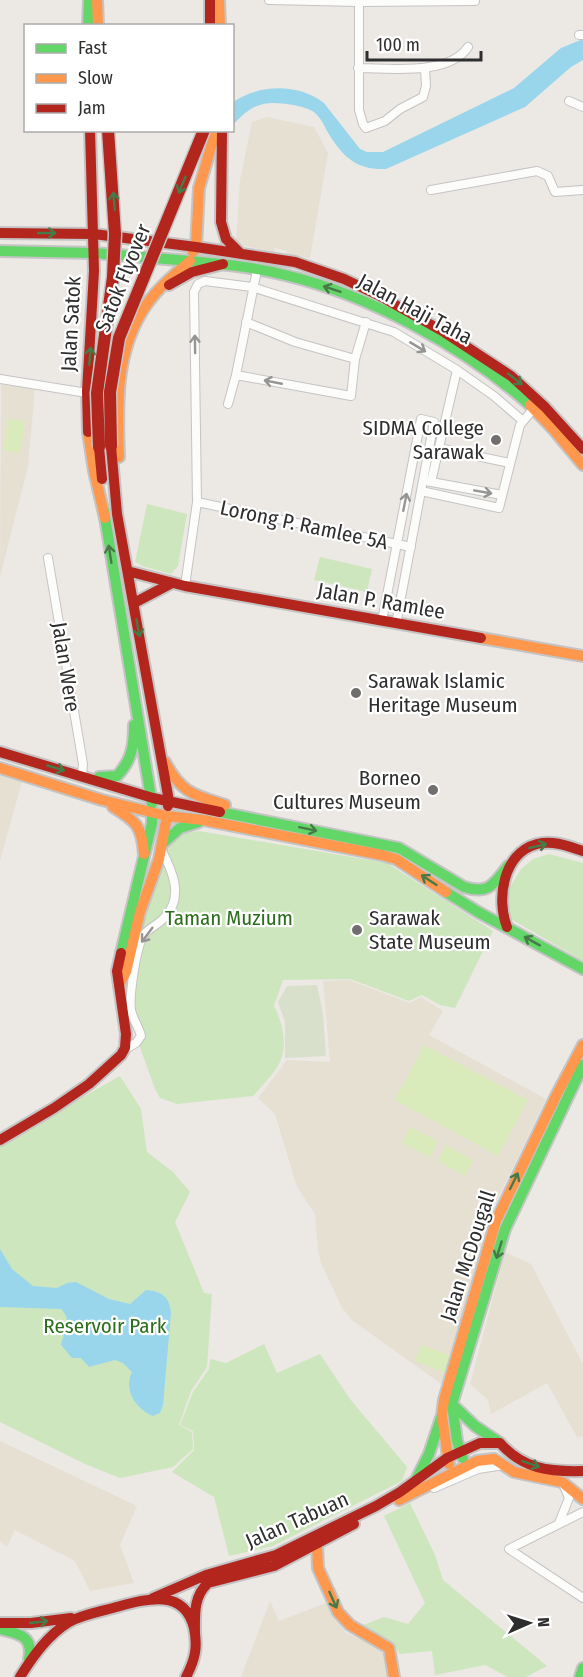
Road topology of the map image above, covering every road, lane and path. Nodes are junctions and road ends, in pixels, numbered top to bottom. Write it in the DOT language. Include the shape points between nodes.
graph roads {
  1 [pos="89,0"];
  2 [pos="98,0"];
  3 [pos="210,0"];
  4 [pos="219,0"];
  5 [pos="269,0"];
  6 [pos="475,0"];
  7 [pos="359,1"];
  8 [pos="88,24"];
  9 [pos="98,24"];
  10 [pos="210,24"];
  11 [pos="219,24"];
  12 [pos="468,47"];
  13 [pos="358,68"];
  14 [pos="425,68"];
  15 [pos="568,101"];
  16 [pos="583,107"];
  17 [pos="90,132"];
  18 [pos="108,132"];
  19 [pos="203,132"];
  20 [pos="215,132"];
  21 [pos="222,132"];
  22 [pos="431,190"];
  23 [pos="583,190"];
  24 [pos="0,233"];
  25 [pos="94,234"];
  26 [pos="196,247"];
  27 [pos="0,251"];
  28 [pos="94,253"];
  29 [pos="240,253"];
  30 [pos="190,261"];
  31 [pos="223,264"];
  32 [pos="257,270"];
  33 [pos="252,286"];
  34 [pos="152,296"];
  35 [pos="246,322"];
  36 [pos="366,322"];
  37 [pos="355,359"];
  38 [pos="457,370"];
  39 [pos="236,375"];
  40 [pos="0,379"];
  41 [pos="87,393"];
  42 [pos="228,405"];
  43 [pos="534,408"];
  44 [pos="523,421"];
  45 [pos="105,446"];
  46 [pos="439,448"];
  47 [pos="583,449"];
  48 [pos="510,463"];
  49 [pos="583,465"];
  50 [pos="427,482"];
  51 [pos="421,492"];
  52 [pos="502,495"];
  53 [pos="197,502"];
  54 [pos="105,518"];
  55 [pos="397,544"];
  56 [pos="411,547"];
  57 [pos="48,558"];
  58 [pos="130,572"];
  59 [pos="179,584"];
  60 [pos="131,587"];
  61 [pos="134,603"];
  62 [pos="381,621"];
  63 [pos="396,624"];
  64 [pos="583,656"];
  65 [pos="134,694"];
  66 [pos="159,747"];
  67 [pos="0,752"];
  68 [pos="0,768"];
  69 [pos="82,775"];
  70 [pos="153,798"];
  71 [pos="102,800"];
  72 [pos="169,801"];
  73 [pos="152,813"];
  74 [pos="167,816"];
  75 [pos="203,820"];
  76 [pos="269,820"];
  77 [pos="162,846"];
  78 [pos="583,851"];
  79 [pos="144,855"];
  80 [pos="508,866"];
  81 [pos="507,927"];
  82 [pos="583,969"];
  83 [pos="120,985"];
  84 [pos="583,1045"];
  85 [pos="123,1050"];
  86 [pos="583,1065"];
  87 [pos="0,1140"];
  88 [pos="452,1404"];
  89 [pos="442,1416"];
  90 [pos="500,1443"];
  91 [pos="461,1453"];
  92 [pos="447,1458"];
  93 [pos="504,1465"];
  94 [pos="466,1466"];
  95 [pos="583,1471"];
  96 [pos="453,1472"];
  97 [pos="562,1482"];
  98 [pos="413,1487"];
  99 [pos="583,1499"];
  100 [pos="583,1512"];
  101 [pos="559,1523"];
  102 [pos="317,1545"];
  103 [pos="153,1598"];
  104 [pos="583,1598"];
  105 [pos="77,1618"];
  106 [pos="0,1623"];
  107 [pos="0,1629"];
  108 [pos="195,1634"];
  109 [pos="583,1668"];
  110 [pos="22,1674"];
  111 [pos="186,1677"];
  112 [pos="394,1677"];
  113 [pos="580,1677"];
  1 -- 8 [label="main road"];
  2 -- 9 [label="main road"];
  3 -- 10 [label="main road"];
  4 -- 11 [label="main road"];
  5 -- 7 [label="street"];
  6 -- 7 [label="street"];
  7 -- 13 [label="street"];
  12 -- 14 [label="street" via="453,60"];
  13 -- 14 [label="street"];
  13 -- 14 [label="street" via="359,110 366,128 423,97"];
  15 -- 16 [label="street"];
  17 -- 25 [label="main road, Jalan Satok"];
  45 -- 18 [label="main road, Jalan Satok, one-way, bridge" via="97,393 115,234"];
  19 -- 45 [label="main road, Satok Flyover, one-way, bridge" via="119,338 110,373"];
  20 -- 26 [label="main road" via="201,176"];
  21 -- 29 [label="main road" via="221,222 226,239"];
  22 -- 23 [label="street" via="537,171 548,176 555,192"];
  24 -- 25 [label="main road, Jalan Haji Taha, one-way"];
  25 -- 26 [label="main road, Jalan Haji Taha"];
  25 -- 28 [label="main road, Jalan Satok"];
  26 -- 29 [label="main road, Jalan Haji Taha"];
  26 -- 30 [label="main road"];
  27 -- 28 [label="main road, Jalan Haji Taha"];
  28 -- 30 [label="main road, Jalan Haji Taha"];
  41 -- 28 [label="main road, Jalan Satok, one-way"];
  29 -- 47 [label="main road, Jalan Haji Taha, one-way" via="317,269 357,284 422,319 520,383"];
  30 -- 31 [label="main road, Jalan Haji Taha"];
  30 -- 34 [label="main road, Jalan Satok"];
  31 -- 32 [label="main road, Jalan Haji Taha"];
  31 -- 34 [label="main road" via="192,272"];
  32 -- 33 [label="street"];
  43 -- 32 [label="main road, Jalan Haji Taha, one-way" via="491,374 400,319 350,295"];
  33 -- 35 [label="street"];
  33 -- 36 [label="street"];
  53 -- 33 [label="street, one-way" via="194,292 205,281"];
  34 -- 58 [label="main road, Jalan Satok" via="141,309 120,365 119,462"];
  35 -- 37 [label="street" via="295,342"];
  35 -- 39 [label="street"];
  36 -- 37 [label="street"];
  36 -- 38 [label="street, one-way" via="394,333"];
  37 -- 39 [label="street, one-way" via="351,396"];
  38 -- 44 [label="street"];
  38 -- 46 [label="street"];
  39 -- 42 [label="street"];
  40 -- 41 [label="street"];
  41 -- 54 [label="main road, Jalan Satok" via="90,449"];
  43 -- 44 [label="street"];
  43 -- 49 [label="main road, Jalan Haji Taha"];
  44 -- 48 [label="street"];
  45 -- 54 [label="main road, Jalan Satok"];
  45 -- 60 [label="main road, Jalan Satok"];
  46 -- 48 [label="street"];
  46 -- 50 [label="street"];
  48 -- 52 [label="street"];
  50 -- 51 [label="street"];
  50 -- 52 [label="street, one-way"];
  55 -- 50 [label="street, one-way" via="421,419 434,422"];
  51 -- 52 [label="street" via="499,508"];
  51 -- 56 [label="street"];
  53 -- 55 [label="street, Lorong P. Ramlee 5A"];
  53 -- 59 [label="street"];
  65 -- 54 [label="main road, Jalan Satok, one-way"];
  55 -- 56 [label="street, Lorong P. Ramlee 5A"];
  55 -- 62 [label="street"];
  56 -- 63 [label="street"];
  57 -- 69 [label="street, Jalan Were"];
  58 -- 59 [label="main road, Jalan P. Ramlee"];
  58 -- 60 [label="main road, Jalan Satok"];
  59 -- 61 [label="main road"];
  59 -- 62 [label="main road, Jalan P. Ramlee"];
  60 -- 61 [label="main road, Jalan Satok"];
  61 -- 66 [label="main road, Jalan Satok, one-way"];
  62 -- 63 [label="main road, Jalan P. Ramlee"];
  63 -- 64 [label="main road, Jalan P. Ramlee"];
  65 -- 69 [label="main road" via="134,751 130,763 117,776"];
  65 -- 70 [label="main road, Jalan Satok"];
  66 -- 72 [label="main road, Jalan Satok"];
  66 -- 76 [label="main road" via="177,784 188,793"];
  67 -- 69 [label="main road, one-way"];
  68 -- 71 [label="main road"];
  69 -- 70 [label="main road"];
  70 -- 72 [label="main road"];
  70 -- 73 [label="main road, Jalan Satok"];
  71 -- 73 [label="main road"];
  71 -- 79 [label="main road" via="139,826"];
  72 -- 74 [label="main road, Jalan Satok"];
  72 -- 76 [label="main road"];
  73 -- 74 [label="main road"];
  73 -- 79 [label="main road, Jalan Satok"];
  74 -- 75 [label="main road"];
  74 -- 77 [label="main road, Jalan Satok"];
  75 -- 77 [label="main road" via="180,828"];
  81 -- 75 [label="main road, one-way" via="396,859"];
  76 -- 80 [label="main road, one-way" via="399,848 475,892 491,886"];
  77 -- 83 [label="main road, Jalan Satok"];
  77 -- 85 [label="street, one-way" via="174,874 176,892 165,918 143,936 131,989 133,1018 141,1036"];
  80 -- 78 [label="main road, one-way" via="523,850 538,844 555,843"];
  79 -- 83 [label="main road, Jalan Satok" via="117,971"];
  80 -- 81 [label="main road" via="500,902"];
  82 -- 81 [label="main road, one-way"];
  83 -- 85 [label="main road, Jalan Satok" via="126,1034"];
  89 -- 84 [label="main road, Jalan McDougall, one-way" via="496,1221"];
  85 -- 87 [label="main road" via="89,1084"];
  86 -- 88 [label="main road, Jalan McDougall, one-way" via="505,1229"];
  88 -- 90 [label="main road"];
  88 -- 91 [label="main road, Jalan McDougall"];
  89 -- 92 [label="main road, Jalan McDougall"];
  89 -- 98 [label="main road"];
  90 -- 91 [label="main road, Jalan Tabuan" via="480,1443"];
  90 -- 95 [label="main road, one-way" via="525,1464"];
  91 -- 92 [label="main road, Jalan Tabuan"];
  91 -- 94 [label="main road, Jalan McDougall"];
  92 -- 96 [label="main road, Jalan McDougall"];
  92 -- 98 [label="main road, Jalan Tabuan"];
  93 -- 94 [label="main road, Jalan Tabuan" via="494,1459"];
  93 -- 97 [label="main road, Jalan Tabuan" via="514,1472"];
  93 -- 98 [label="street" via="478,1469 417,1495"];
  94 -- 96 [label="main road, Jalan Tabuan"];
  96 -- 98 [label="main road, Jalan Tabuan"];
  97 -- 99 [label="main road"];
  97 -- 101 [label="street" via="570,1498"];
  98 -- 102 [label="main road, Jalan Tabuan"];
  98 -- 103 [label="main road, Jalan Tabuan" via="276,1555 206,1575"];
  100 -- 101 [label="street"];
  101 -- 104 [label="street" via="509,1549"];
  102 -- 108 [label="main road, Jalan Tabuan" via="274,1566 201,1588 194,1600"];
  102 -- 112 [label="main road, one-way" via="318,1568 338,1612 350,1625 389,1648"];
  103 -- 105 [label="main road, Jalan Tabuan"];
  103 -- 108 [label="main road" via="183,1607"];
  106 -- 105 [label="main road, one-way"];
  105 -- 110 [label="main road" via="42,1644"];
  107 -- 110 [label="main road" via="24,1636 30,1642 32,1651"];
  108 -- 111 [label="main road, Jalan Tabuan" via="198,1651"];
  109 -- 113 [label="main road"];
}
